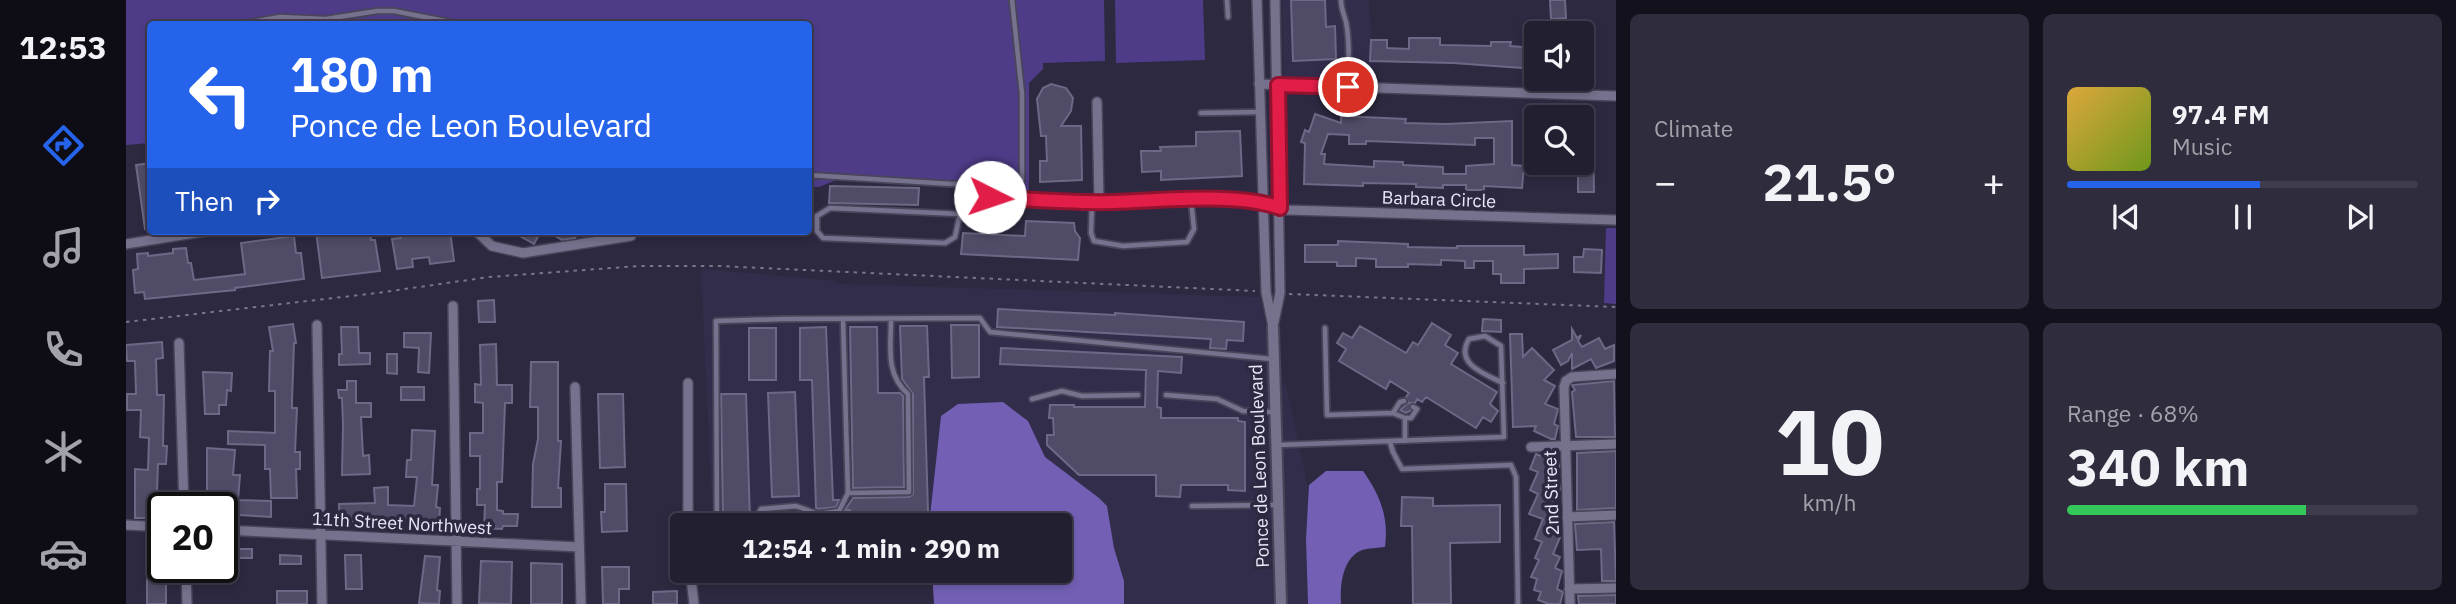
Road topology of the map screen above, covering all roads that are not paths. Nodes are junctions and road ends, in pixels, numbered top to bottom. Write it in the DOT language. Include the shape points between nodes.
graph roads {
  1 [pos="1012,0"];
  2 [pos="1227,0"];
  3 [pos="1257,0"];
  4 [pos="1275,0"];
  5 [pos="1340,0"];
  6 [pos="1228,17"];
  7 [pos="257,21"];
  8 [pos="445,21"];
  9 [pos="1259,84"];
  10 [pos="1278,85"];
  11 [pos="1348,87"];
  12 [pos="1616,96"];
  13 [pos="1097,103"];
  14 [pos="1259,112"];
  15 [pos="1201,113"];
  16 [pos="812,175"];
  17 [pos="1002,198"];
  18 [pos="1191,200"];
  19 [pos="1262,201"];
  20 [pos="1095,202"];
  21 [pos="1280,208"];
  22 [pos="960,214"];
  23 [pos="1616,220"];
  24 [pos="182,235"];
  25 [pos="481,235"];
  26 [pos="631,236"];
  27 [pos="126,244"];
  28 [pos="453,306"];
  29 [pos="843,319"];
  30 [pos="891,319"];
  31 [pos="317,325"];
  32 [pos="1273,327"];
  33 [pos="1325,328"];
  34 [pos="179,343"];
  35 [pos="1274,359"];
  36 [pos="1616,374"];
  37 [pos="688,383"];
  38 [pos="1503,383"];
  39 [pos="575,387"];
  40 [pos="1138,395"];
  41 [pos="1166,395"];
  42 [pos="1032,399"];
  43 [pos="1404,401"];
  44 [pos="1413,407"];
  45 [pos="1275,412"];
  46 [pos="1393,414"];
  47 [pos="1405,418"];
  48 [pos="1390,441"];
  49 [pos="1405,441"];
  50 [pos="1616,444"];
  51 [pos="1276,445"];
  52 [pos="1565,446"];
  53 [pos="1531,447"];
  54 [pos="184,492"];
  55 [pos="848,493"];
  56 [pos="1278,505"];
  57 [pos="1192,506"];
  58 [pos="688,513"];
  59 [pos="717,513"];
  60 [pos="759,513"];
  61 [pos="815,513"];
  62 [pos="825,513"];
  63 [pos="1616,515"];
  64 [pos="1567,517"];
  65 [pos="126,525"];
  66 [pos="147,526"];
  67 [pos="238,531"];
  68 [pos="320,534"];
  69 [pos="455,541"];
  70 [pos="579,547"];
  71 [pos="186,583"];
  72 [pos="692,583"];
  73 [pos="1616,588"];
  74 [pos="1569,589"];
  75 [pos="187,604"];
  76 [pos="322,604"];
  77 [pos="457,604"];
  78 [pos="581,604"];
  79 [pos="694,604"];
  80 [pos="1280,604"];
  81 [pos="1518,604"];
  82 [pos="1570,604"];
  1 -- 16 [label="lane" via="1022,94 1022,180 952,184"];
  2 -- 6 [label="lane"];
  3 -- 9 [label="street, Ponce de Leon Boulevard"];
  4 -- 10 [label="street, Ponce de Leon Boulevard"];
  5 -- 11 [label="lane" via="1346,21"];
  7 -- 8 [label="lane" via="394,11"];
  9 -- 10 [label="street"];
  9 -- 14 [label="street, Ponce de Leon Boulevard"];
  10 -- 11 [label="street"];
  10 -- 21 [label="street, Ponce de Leon Boulevard"];
  11 -- 12 [label="street"];
  13 -- 20 [label="street"];
  14 -- 15 [label="lane"];
  14 -- 19 [label="street, Ponce de Leon Boulevard"];
  17 -- 20 [label="street"];
  17 -- 22 [label="lane" via="982,198"];
  18 -- 19 [label="street"];
  18 -- 20 [label="street"];
  18 -- 20 [label="lane" via="1194,229 1187,242 1123,246 1094,241"];
  19 -- 21 [label="street, Barbara Circle"];
  19 -- 32 [label="street, Ponce de Leon Boulevard" via="1266,292"];
  21 -- 23 [label="street, Barbara Circle"];
  21 -- 32 [label="street, Ponce de Leon Boulevard" via="1280,293"];
  22 -- 22 [label="lane" via="830,208 817,216 817,231 823,238 946,243 955,237"];
  24 -- 27 [label="street"];
  25 -- 26 [label="street" via="492,246 523,253"];
  28 -- 69 [label="street"];
  29 -- 30 [label="lane"];
  29 -- 55 [label="lane"];
  29 -- 59 [label="lane" via="716,321"];
  30 -- 35 [label="lane" via="980,318 990,332"];
  30 -- 55 [label="lane" via="891,369 908,394 909,492"];
  31 -- 68 [label="street"];
  32 -- 35 [label="street, Ponce de Leon Boulevard"];
  33 -- 46 [label="lane" via="1327,415"];
  34 -- 54 [label="street"];
  35 -- 45 [label="street, Ponce de Leon Boulevard"];
  36 -- 52 [label="street, 2nd Street" via="1566,381"];
  37 -- 58 [label="street"];
  38 -- 38 [label="lane" via="1501,346 1485,336 1469,339 1468,362"];
  38 -- 49 [label="lane" via="1504,437"];
  39 -- 70 [label="street"];
  40 -- 42 [label="lane" via="1082,396 1062,391"];
  41 -- 45 [label="lane" via="1217,399 1243,411"];
  43 -- 46 [label="lane"];
  44 -- 47 [label="lane" via="1417,409 1411,418"];
  45 -- 51 [label="street, Ponce de Leon Boulevard"];
  46 -- 47 [label="lane"];
  47 -- 49 [label="lane"];
  48 -- 49 [label="lane"];
  48 -- 51 [label="lane"];
  48 -- 81 [label="lane" via="1402,469 1511,466 1516,477"];
  50 -- 52 [label="street"];
  51 -- 56 [label="street, Ponce de Leon Boulevard"];
  52 -- 53 [label="street"];
  52 -- 64 [label="street, 2nd Street"];
  55 -- 62 [label="lane" via="839,511"];
  56 -- 57 [label="lane"];
  56 -- 80 [label="street, Ponce de Leon Boulevard"];
  60 -- 61 [label="lane" via="761,509 796,506"];
  63 -- 64 [label="street"];
  64 -- 74 [label="street, 2nd Street"];
  65 -- 66 [label="street"];
  67 -- 68 [label="street, 11th Street Northwest"];
  68 -- 69 [label="street, 11th Street Northwest"];
  68 -- 76 [label="street"];
  69 -- 70 [label="street, 11th Street Northwest"];
  69 -- 77 [label="street"];
  70 -- 78 [label="street"];
  71 -- 75 [label="street"];
  72 -- 79 [label="street"];
  73 -- 74 [label="street"];
  74 -- 82 [label="street, 2nd Street"];
}
